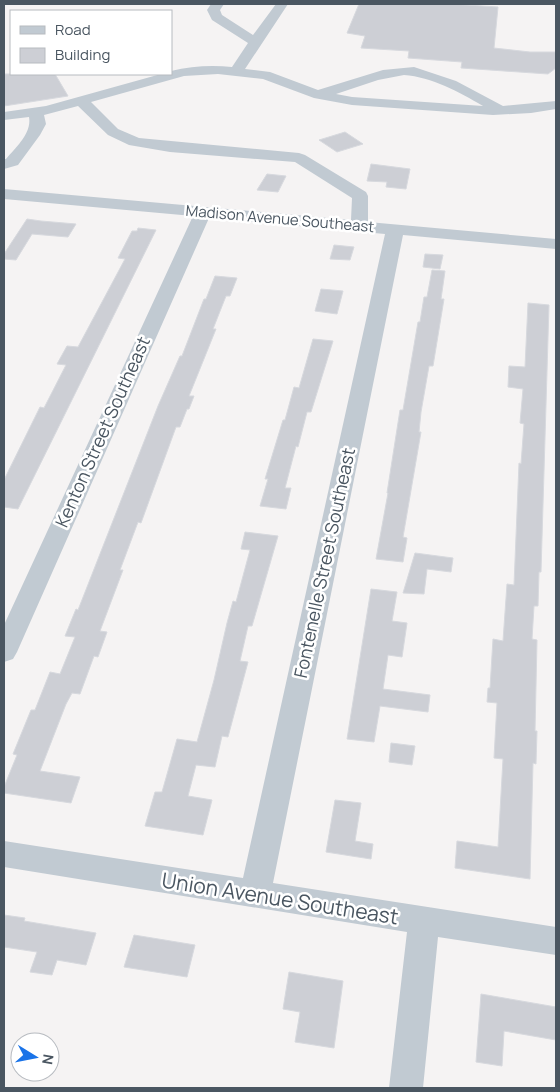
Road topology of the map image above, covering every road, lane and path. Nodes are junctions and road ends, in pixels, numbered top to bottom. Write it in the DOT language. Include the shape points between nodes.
graph roads {
  1 [pos="218,4"];
  2 [pos="282,4"];
  3 [pos="254,42"];
  4 [pos="172,63"];
  5 [pos="237,70"];
  6 [pos="183,72"];
  7 [pos="120,75"];
  8 [pos="134,86"];
  9 [pos="319,95"];
  10 [pos="81,101"];
  11 [pos="556,105"];
  12 [pos="504,111"];
  13 [pos="36,113"];
  14 [pos="4,116"];
  15 [pos="4,164"];
  16 [pos="4,194"];
  17 [pos="203,212"];
  18 [pos="359,226"];
  19 [pos="395,230"];
  20 [pos="556,244"];
  21 [pos="4,652"];
  22 [pos="4,854"];
  23 [pos="255,895"];
  24 [pos="424,921"];
  25 [pos="556,941"];
  26 [pos="406,1088"];
  1 -- 3 [label="street" via="213,10 217,17"];
  2 -- 3 [label="street"];
  3 -- 5 [label="street"];
  4 -- 6 [label="street"];
  5 -- 6 [label="street"];
  5 -- 9 [label="street" via="273,77"];
  6 -- 8 [label="street"];
  7 -- 8 [label="street"];
  8 -- 10 [label="street"];
  9 -- 12 [label="street" via="352,101"];
  9 -- 12 [label="street" via="404,70 427,75"];
  10 -- 13 [label="street"];
  10 -- 18 [label="street" via="113,132 135,142 298,158 360,196"];
  11 -- 12 [label="street"];
  13 -- 14 [label="street"];
  13 -- 15 [label="street" via="36,132 12,162"];
  16 -- 17 [label="street, Madison Avenue Southeast"];
  17 -- 18 [label="street, Madison Avenue Southeast"];
  17 -- 21 [label="street, Kenton Street Southeast"];
  18 -- 19 [label="street, Madison Avenue Southeast"];
  19 -- 20 [label="street, Madison Avenue Southeast"];
  19 -- 23 [label="street, Fontenelle Street Southeast"];
  22 -- 23 [label="street, Union Avenue Southeast"];
  23 -- 24 [label="street, Union Avenue Southeast"];
  24 -- 25 [label="street, Union Avenue Southeast"];
  24 -- 26 [label="street"];
}
